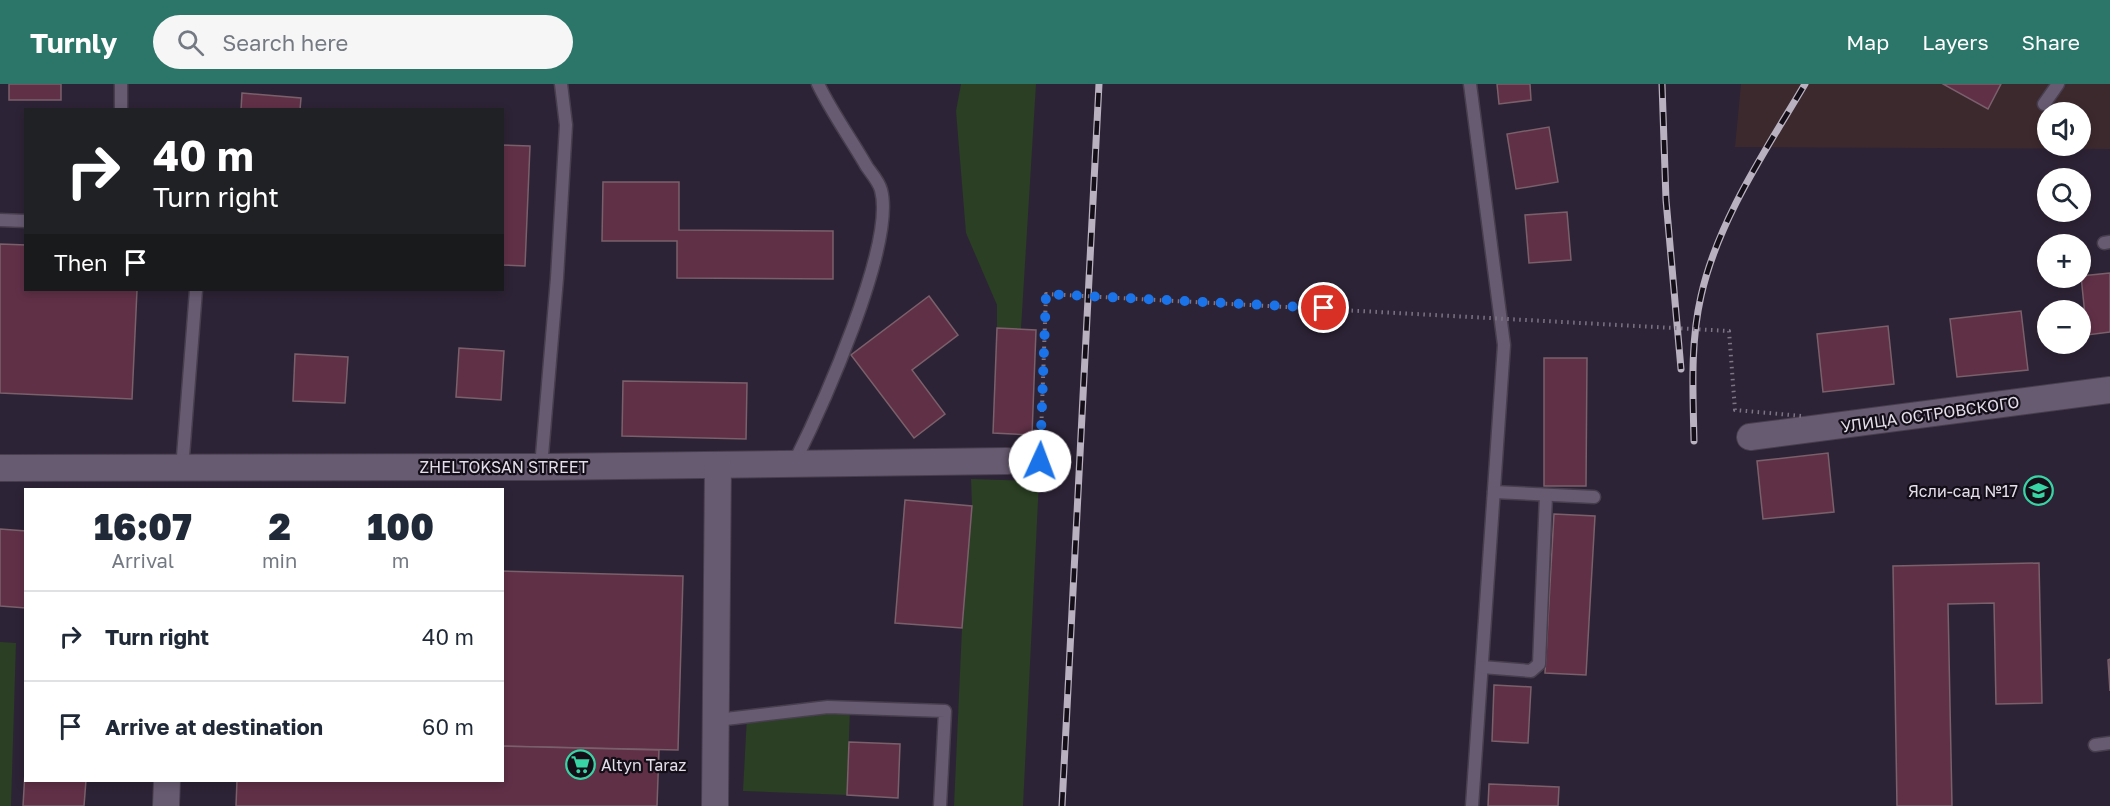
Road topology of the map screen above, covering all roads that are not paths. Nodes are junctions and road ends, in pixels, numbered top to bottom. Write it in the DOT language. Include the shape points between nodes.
graph roads {
  1 [pos="121,84"];
  2 [pos="561,84"];
  3 [pos="818,84"];
  4 [pos="1470,84"];
  5 [pos="2058,84"];
  6 [pos="2046,102"];
  7 [pos="121,108"];
  8 [pos="0,220"];
  9 [pos="24,221"];
  10 [pos="196,291"];
  11 [pos="2110,390"];
  12 [pos="1750,437"];
  13 [pos="1007,460"];
  14 [pos="794,463"];
  15 [pos="718,465"];
  16 [pos="541,467"];
  17 [pos="0,468"];
  18 [pos="181,479"];
  19 [pos="1494,492"];
  20 [pos="1546,495"];
  21 [pos="1594,497"];
  22 [pos="1482,668"];
  23 [pos="717,720"];
  24 [pos="2110,743"];
  25 [pos="2095,745"];
  26 [pos="167,782"];
  27 [pos="166,806"];
  28 [pos="715,806"];
  29 [pos="940,806"];
  30 [pos="1472,806"];
  1 -- 7 [label="lane"];
  2 -- 16 [label="lane" via="565,137"];
  3 -- 14 [label="lane" via="881,190 881,229 869,279 826,398"];
  4 -- 19 [label="lane" via="1503,345"];
  5 -- 6 [label="lane"];
  8 -- 9 [label="lane"];
  10 -- 18 [label="lane"];
  11 -- 12 [label="street, УЛИЦА ОСТРОВСКОГО"];
  13 -- 14 [label="street, ZHELTOKSAN STREET"];
  14 -- 15 [label="street, ZHELTOKSAN STREET"];
  15 -- 16 [label="street, ZHELTOKSAN STREET"];
  15 -- 23 [label="street"];
  16 -- 18 [label="street, ZHELTOKSAN STREET"];
  17 -- 18 [label="street, ZHELTOKSAN STREET"];
  19 -- 20 [label="lane"];
  19 -- 22 [label="lane"];
  20 -- 21 [label="lane"];
  20 -- 22 [label="lane" via="1539,664 1531,671"];
  22 -- 30 [label="lane"];
  23 -- 28 [label="street"];
  23 -- 29 [label="lane" via="828,707 945,711"];
  24 -- 25 [label="lane"];
  26 -- 27 [label="street"];
}
